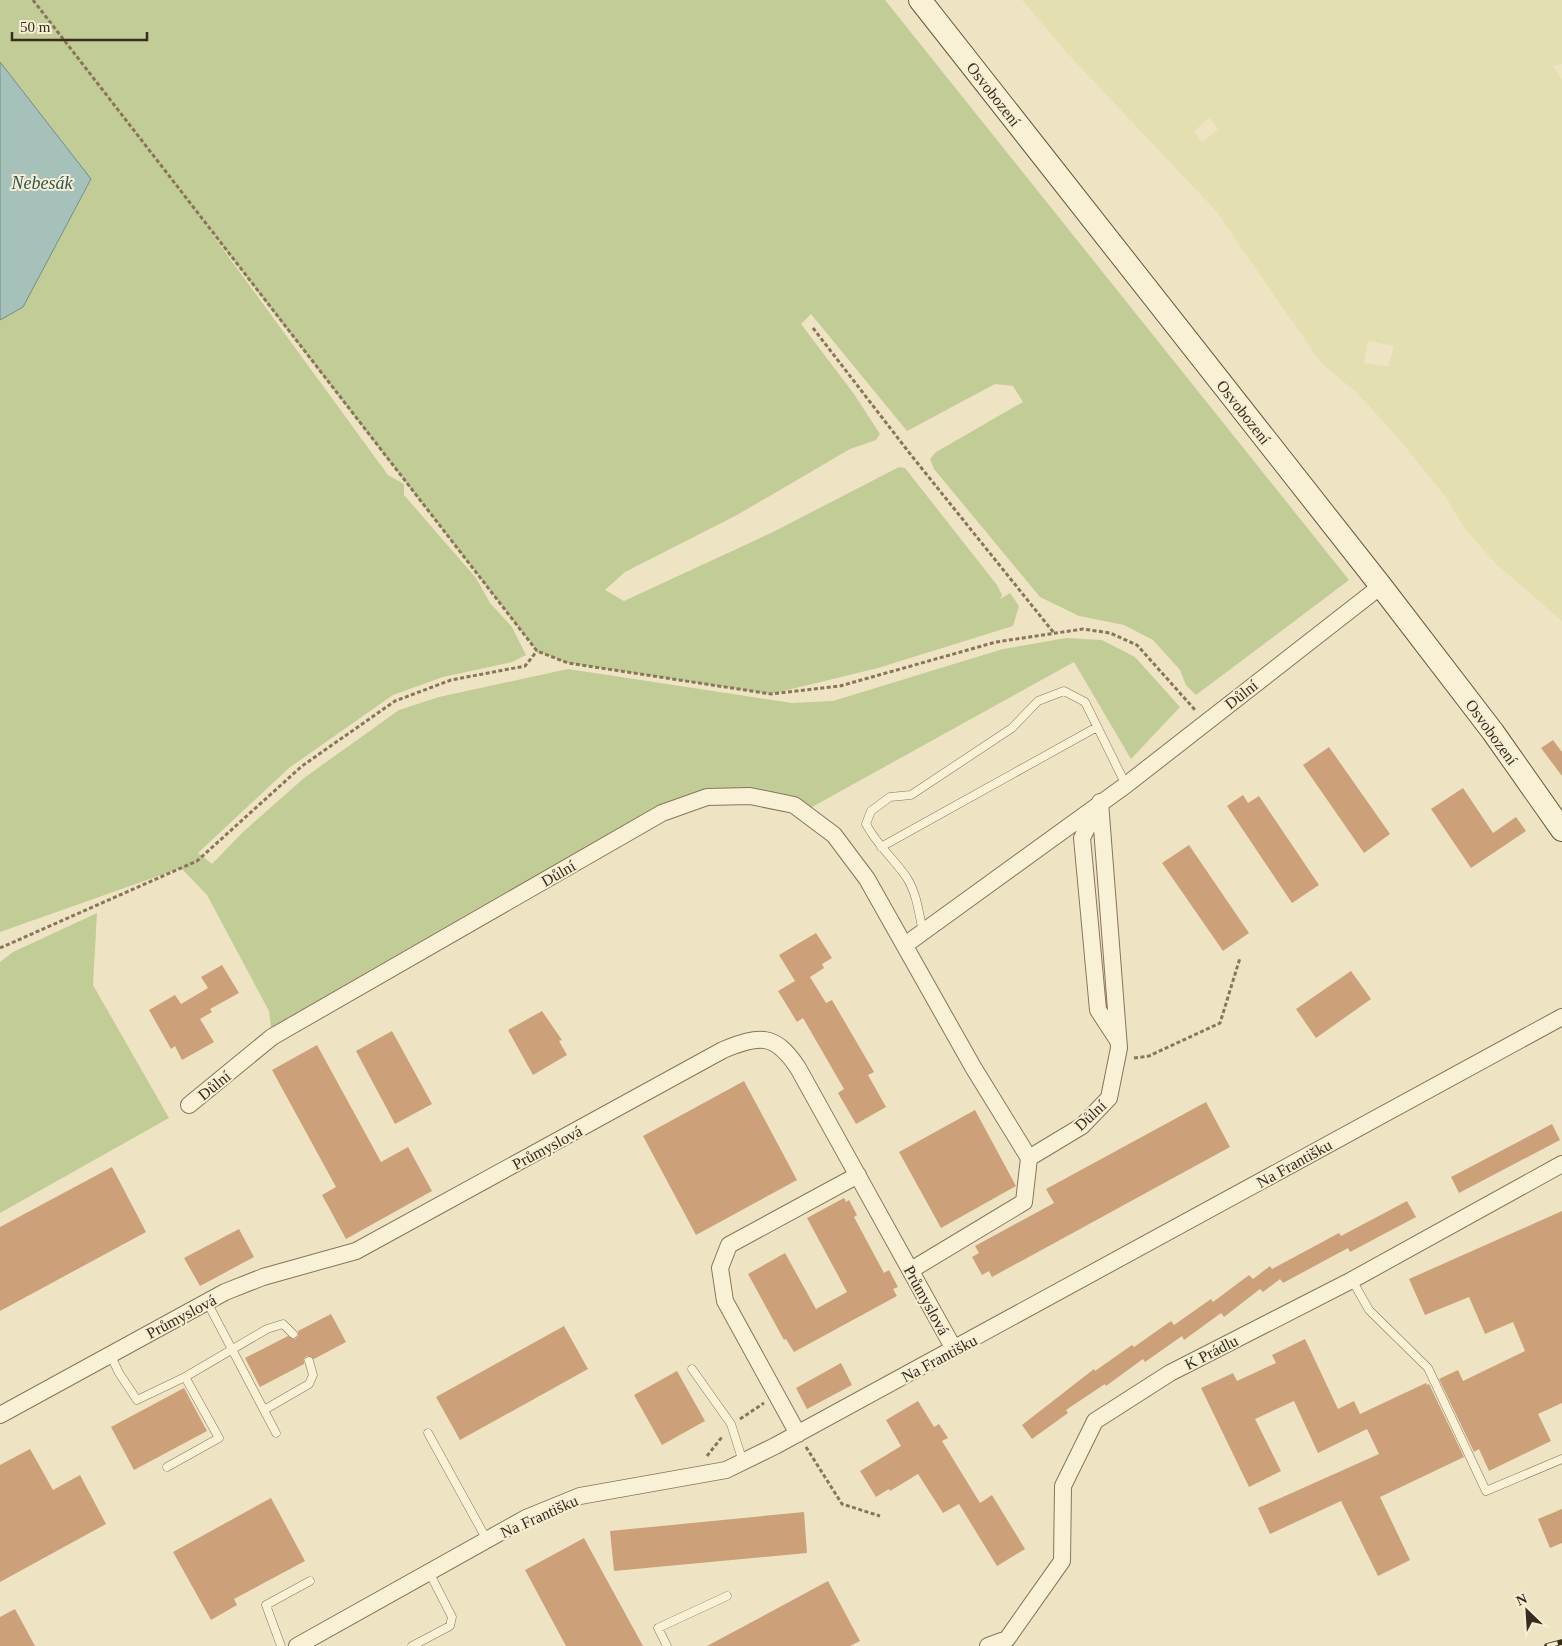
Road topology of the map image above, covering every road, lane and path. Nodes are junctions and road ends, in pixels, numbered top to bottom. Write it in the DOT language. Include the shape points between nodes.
graph roads {
  1 [pos="33,0"];
  2 [pos="920,0"];
  3 [pos="813,328"];
  4 [pos="1381,586"];
  5 [pos="1055,633"];
  6 [pos="537,651"];
  7 [pos="1205,721"];
  8 [pos="1097,727"];
  9 [pos="1126,785"];
  10 [pos="1100,802"];
  11 [pos="1562,830"];
  12 [pos="881,847"];
  13 [pos="923,932"];
  14 [pos="904,945"];
  15 [pos="0,948"];
  16 [pos="1240,958"];
  17 [pos="1562,1017"];
  18 [pos="1116,1061"];
  19 [pos="189,1105"];
  20 [pos="1028,1158"];
  21 [pos="1562,1164"];
  22 [pos="858,1175"];
  23 [pos="911,1270"];
  24 [pos="1352,1280"];
  25 [pos="207,1302"];
  26 [pos="293,1334"];
  27 [pos="232,1348"];
  28 [pos="954,1350"];
  29 [pos="110,1354"];
  30 [pos="309,1361"];
  31 [pos="692,1369"];
  32 [pos="185,1377"];
  33 [pos="264,1410"];
  34 [pos="0,1415"];
  35 [pos="276,1433"];
  36 [pos="428,1433"];
  37 [pos="798,1434"];
  38 [pos="1562,1459"];
  39 [pos="742,1462"];
  40 [pos="166,1466"];
  41 [pos="880,1516"];
  42 [pos="487,1540"];
  43 [pos="429,1572"];
  44 [pos="310,1582"];
  45 [pos="727,1596"];
  46 [pos="281,1646"];
  47 [pos="297,1646"];
  48 [pos="412,1646"];
  49 [pos="666,1646"];
  50 [pos="988,1646"];
  1 -- 6 [label="path"];
  2 -- 4 [label="main road, Osvobození"];
  3 -- 5 [label="path"];
  4 -- 7 [label="street, Důlní"];
  4 -- 11 [label="main road, Osvobození" via="1493,732"];
  5 -- 6 [label="path" via="996,642 840,686 771,694 568,663"];
  5 -- 7 [label="path" via="1082,629 1110,633 1137,645"];
  6 -- 15 [label="path" via="525,666 451,680 395,701 302,766 197,862"];
  7 -- 9 [label="street, Důlní"];
  8 -- 9 [label="lane"];
  8 -- 12 [label="lane"];
  8 -- 12 [label="lane" via="1085,702 1064,691 1038,701 1012,728 911,795 890,797 871,811 866,824"];
  9 -- 10 [label="street, Důlní"];
  10 -- 13 [label="street, Důlní"];
  10 -- 18 [label="street, Důlní" via="1118,1041"];
  12 -- 13 [label="lane" via="907,879"];
  13 -- 14 [label="street, Důlní"];
  14 -- 19 [label="street, Důlní" via="867,879 834,834 794,806 750,796 707,797 662,813 272,1037"];
  14 -- 20 [label="street, Důlní"];
  16 -- 18 [label="path" via="1220,1024 1149,1056"];
  17 -- 28 [label="street, Na Františku"];
  18 -- 20 [label="street, Důlní" via="1109,1098 1082,1126"];
  20 -- 23 [label="street" via="1024,1202"];
  21 -- 24 [label="street, K Prádlu"];
  22 -- 23 [label="street, Průmyslová"];
  22 -- 25 [label="street, Průmyslová" via="786,1050 768,1040 748,1040 723,1050 356,1250 263,1277"];
  22 -- 37 [label="street" via="729,1245 720,1268 725,1300"];
  23 -- 28 [label="street, Průmyslová"];
  24 -- 38 [label="lane" via="1368,1310 1428,1368 1486,1491"];
  24 -- 50 [label="street, K Prádlu" via="1170,1374 1095,1421 1063,1486 1062,1562 1007,1639"];
  25 -- 27 [label="lane"];
  25 -- 29 [label="street, Průmyslová"];
  26 -- 27 [label="lane" via="282,1324"];
  27 -- 32 [label="lane"];
  27 -- 33 [label="lane"];
  28 -- 37 [label="street, Na Františku"];
  29 -- 32 [label="lane" via="136,1400"];
  29 -- 34 [label="street, Průmyslová"];
  30 -- 33 [label="lane" via="312,1375 309,1384"];
  31 -- 39 [label="lane" via="730,1424"];
  32 -- 40 [label="lane" via="219,1438"];
  33 -- 35 [label="lane"];
  36 -- 42 [label="lane"];
  37 -- 39 [label="street, Na Františku"];
  37 -- 41 [label="path" via="842,1504"];
  39 -- 42 [label="street, Na Františku" via="726,1470 580,1496 526,1518"];
  42 -- 43 [label="street, Na Františku"];
  43 -- 47 [label="street, Na Františku"];
  43 -- 48 [label="lane" via="452,1617 450,1626"];
  44 -- 46 [label="lane" via="266,1605"];
  45 -- 49 [label="lane" via="658,1628"];
}
